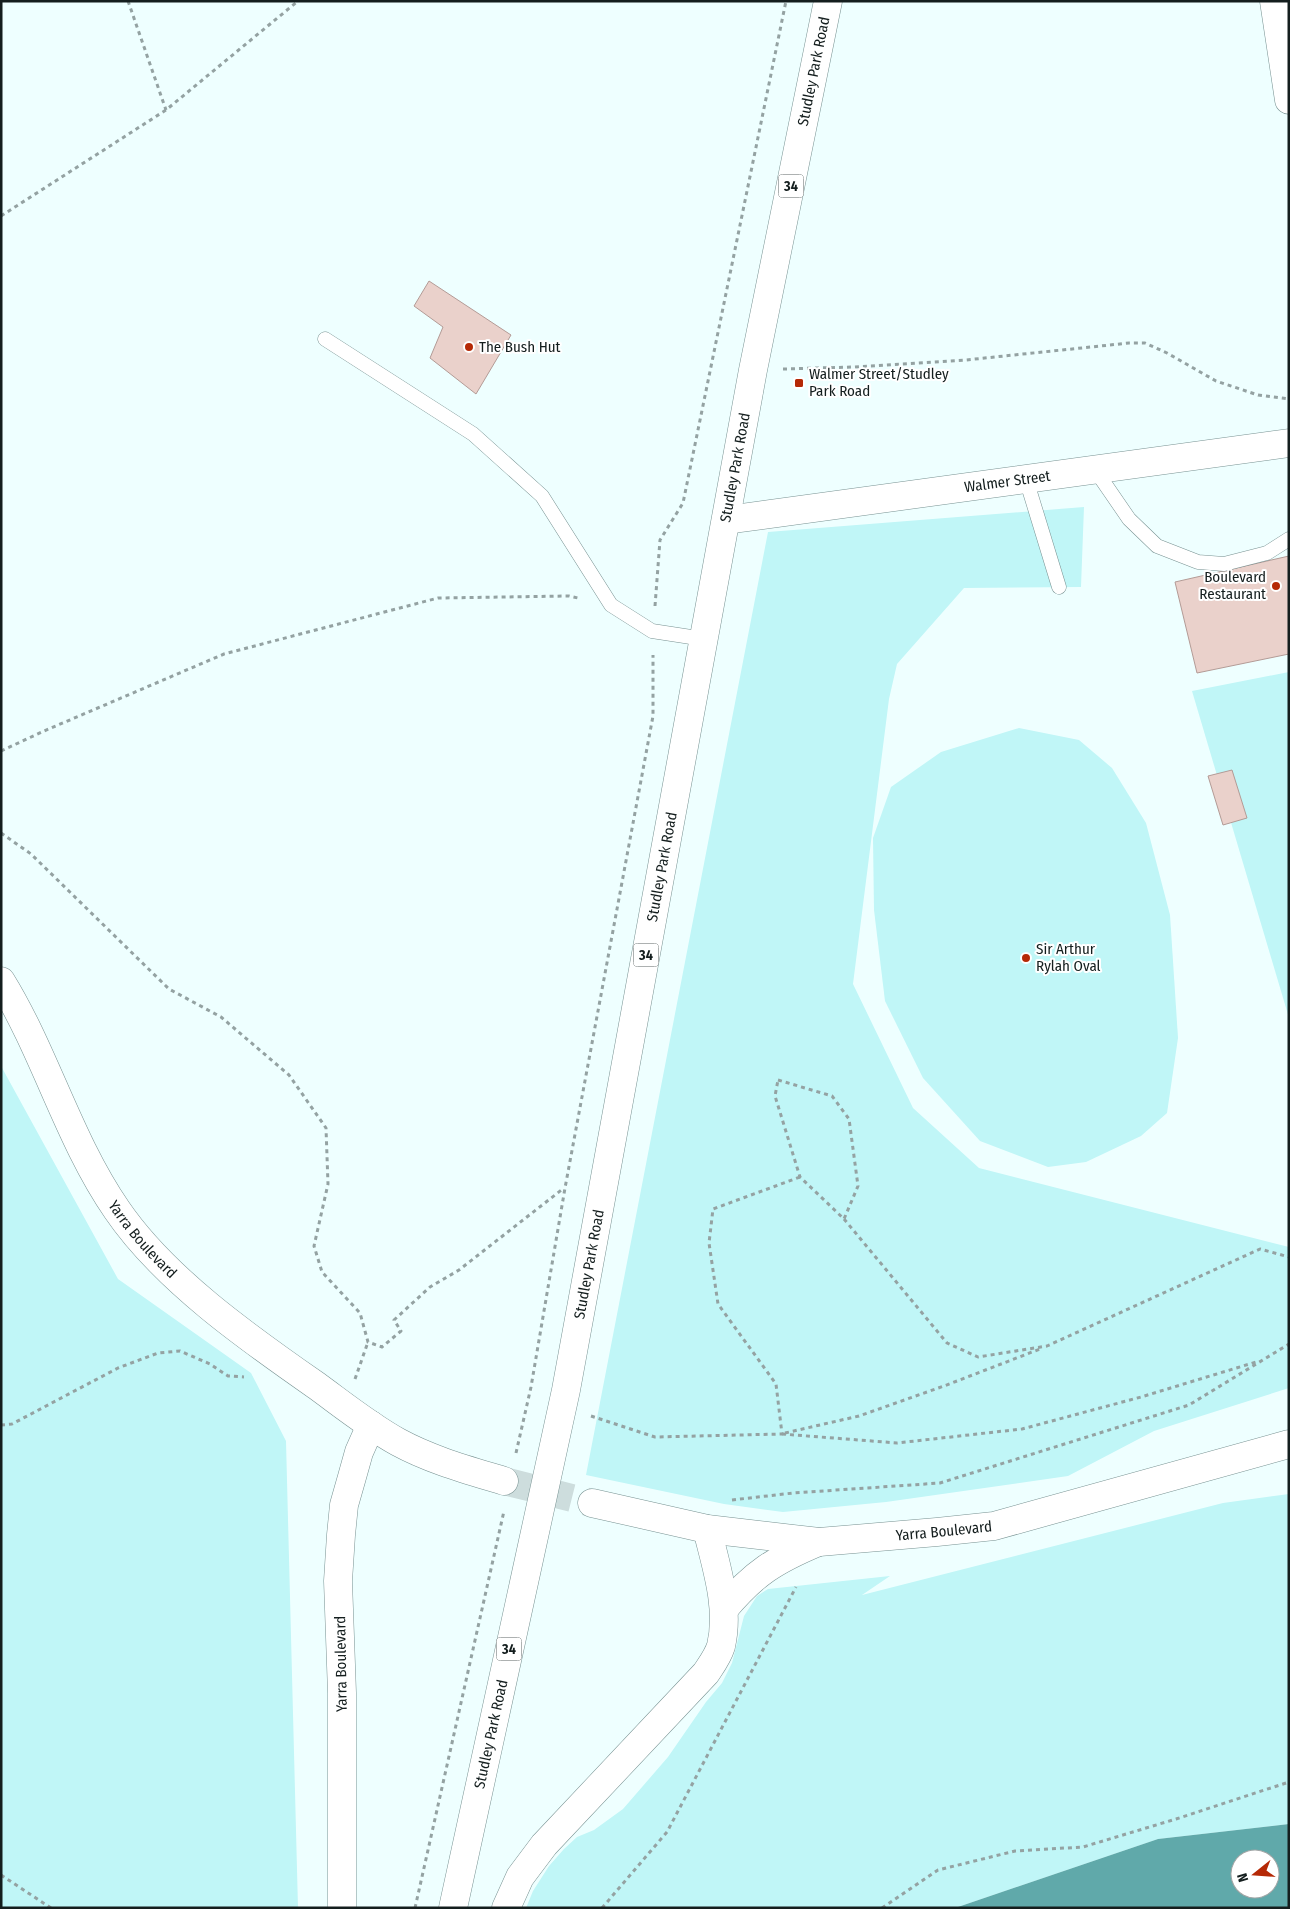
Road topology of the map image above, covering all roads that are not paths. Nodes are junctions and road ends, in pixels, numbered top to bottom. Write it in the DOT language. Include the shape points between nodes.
graph roads {
  1 [pos="828,1"];
  2 [pos="1274,1"];
  3 [pos="1289,100"];
  4 [pos="325,339"];
  5 [pos="1289,443"];
  6 [pos="1096,470"];
  7 [pos="1026,479"];
  8 [pos="726,520"];
  9 [pos="1289,539"];
  10 [pos="1059,587"];
  11 [pos="704,639"];
  12 [pos="1,980"];
  13 [pos="371,1425"];
  14 [pos="1289,1444"];
  15 [pos="504,1492"];
  16 [pos="592,1503"];
  17 [pos="707,1529"];
  18 [pos="819,1542"];
  19 [pos="724,1609"];
  20 [pos="342,1908"];
  21 [pos="453,1908"];
  22 [pos="506,1908"];
  1 -- 8 [label="main road, Studley Park Road / 34"];
  2 -- 3 [label="main road"];
  4 -- 11 [label="lane" via="473,434 542,496 611,604 652,631"];
  5 -- 6 [label="main road, Walmer Street"];
  6 -- 7 [label="main road, Walmer Street"];
  6 -- 9 [label="lane" via="1129,519 1157,546 1198,562 1224,564 1267,553"];
  7 -- 8 [label="main road, Walmer Street"];
  7 -- 10 [label="lane"];
  8 -- 11 [label="main road, Studley Park Road / 34"];
  11 -- 21 [label="main road, Studley Park Road / 34" via="566,1390"];
  12 -- 13 [label="main road, Yarra Boulevard" via="95,1173 145,1246 215,1310"];
  13 -- 15 [label="main road, Yarra Boulevard" via="398,1442"];
  13 -- 20 [label="main road, Yarra Boulevard" via="359,1452 344,1505 340,1535"];
  14 -- 18 [label="main road, Yarra Boulevard" via="994,1526"];
  16 -- 17 [label="main road, Yarra Boulevard"];
  17 -- 18 [label="main road, Yarra Boulevard"];
  17 -- 19 [label="main road"];
  18 -- 19 [label="main road" via="787,1555 761,1571"];
  19 -- 22 [label="main road" via="721,1646 706,1673 544,1845 520,1877"];
}
